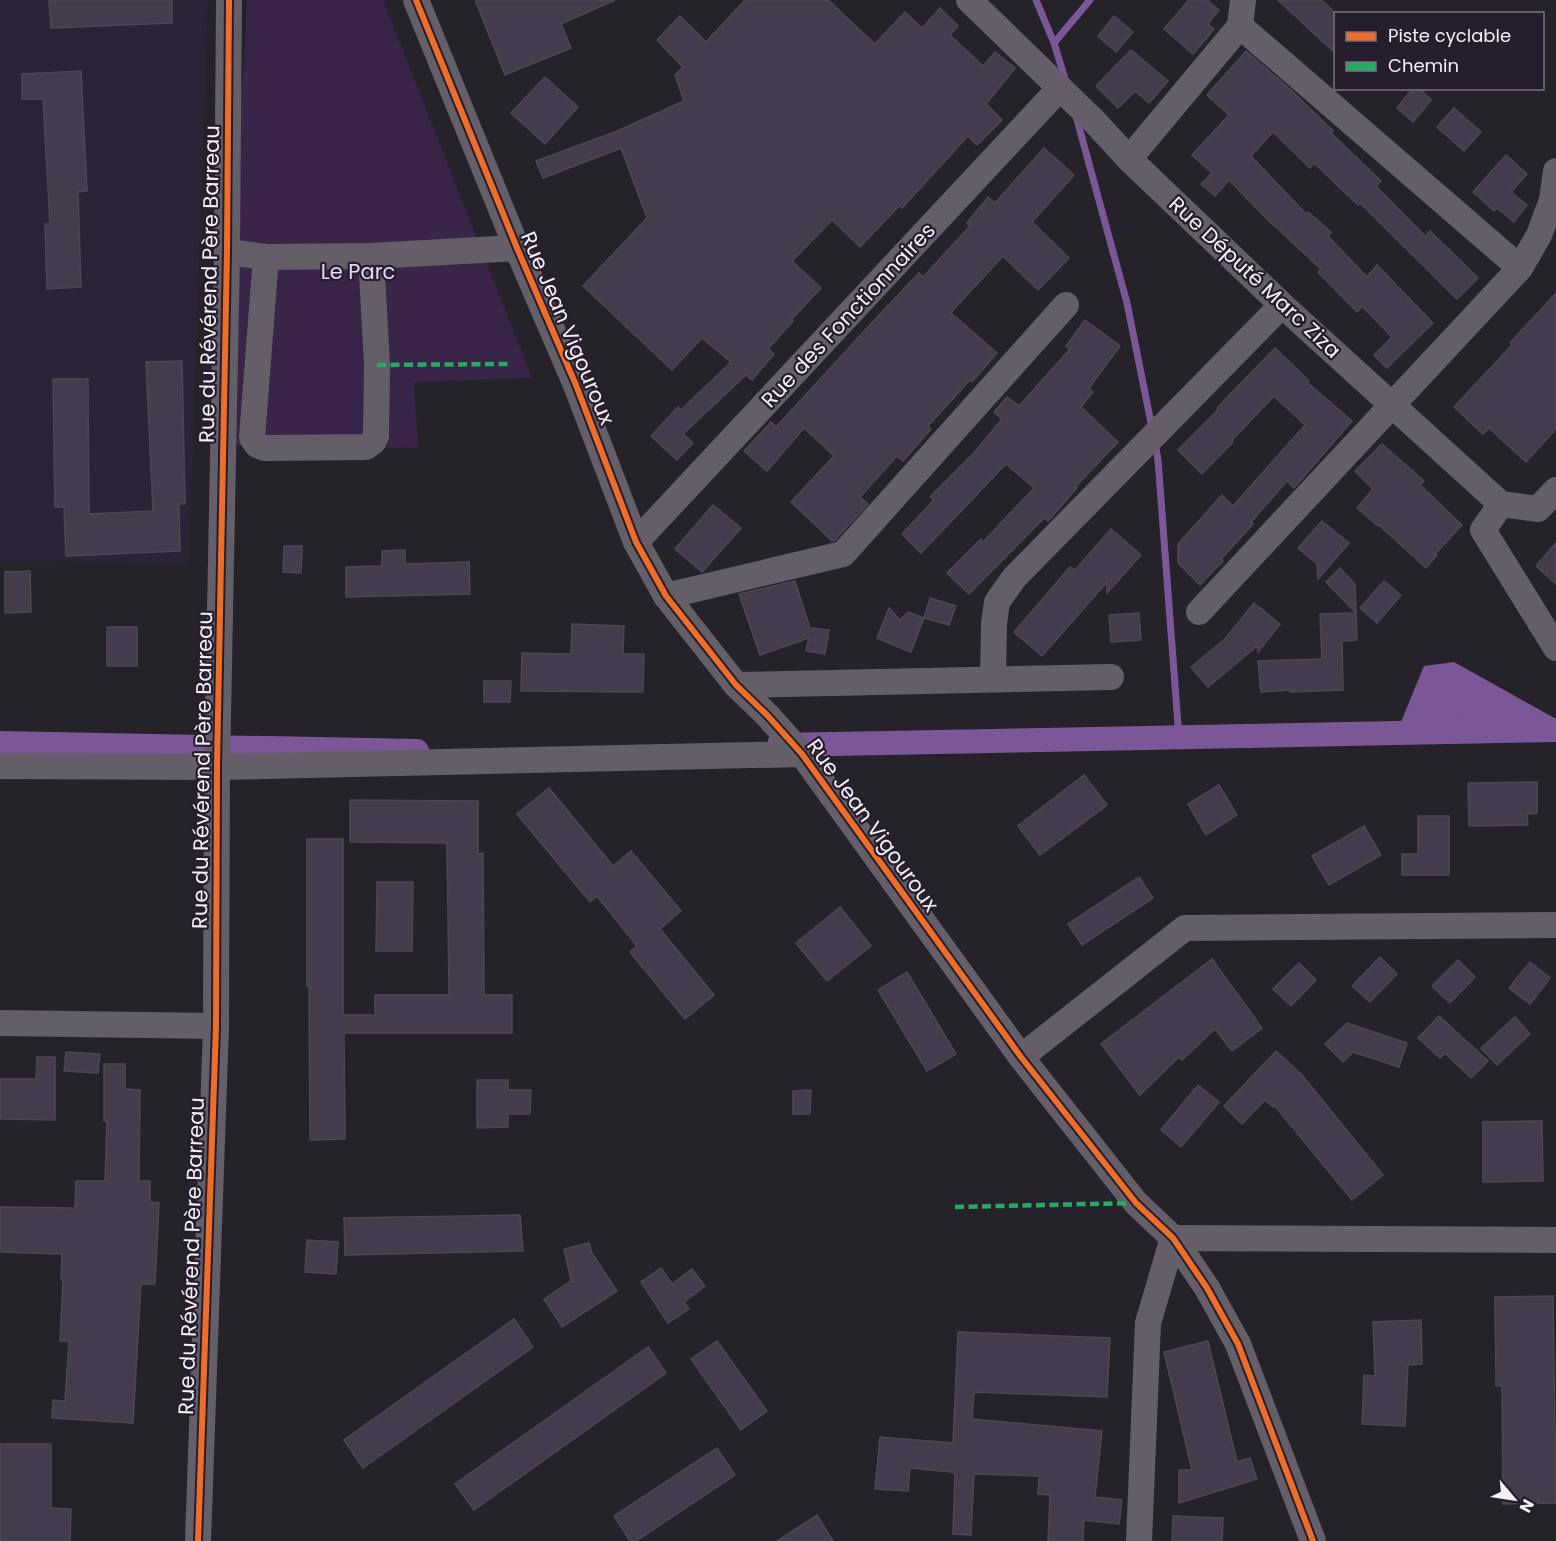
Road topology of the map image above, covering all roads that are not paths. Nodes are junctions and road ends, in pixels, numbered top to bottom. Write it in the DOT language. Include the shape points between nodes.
graph roads {
  1 [pos="229,0"];
  2 [pos="416,0"];
  3 [pos="969,0"];
  4 [pos="1243,0"];
  5 [pos="1240,27"];
  6 [pos="1063,91"];
  7 [pos="1129,159"];
  8 [pos="1556,171"];
  9 [pos="517,248"];
  10 [pos="227,252"];
  11 [pos="371,256"];
  12 [pos="266,257"];
  13 [pos="1520,268"];
  14 [pos="1066,305"];
  15 [pos="1282,305"];
  16 [pos="1394,406"];
  17 [pos="1556,490"];
  18 [pos="1501,504"];
  19 [pos="636,542"];
  20 [pos="666,596"];
  21 [pos="1199,612"];
  22 [pos="1556,648"];
  23 [pos="1111,677"];
  24 [pos="993,678"];
  25 [pos="736,685"];
  26 [pos="802,754"];
  27 [pos="217,762"];
  28 [pos="0,766"];
  29 [pos="1556,925"];
  30 [pos="0,1023"];
  31 [pos="216,1026"];
  32 [pos="1021,1057"];
  33 [pos="1173,1238"];
  34 [pos="1556,1240"];
  35 [pos="198,1541"];
  36 [pos="1139,1541"];
  37 [pos="1313,1541"];
  1 -- 10 [label="street, Rue du Révérend Père Barreau"];
  2 -- 9 [label="street, Rue Jean Vigouroux"];
  3 -- 6 [label="street, Rue Député Marc Ziza"];
  4 -- 5 [label="street"];
  5 -- 7 [label="street"];
  5 -- 13 [label="street"];
  6 -- 7 [label="street, Rue Député Marc Ziza"];
  6 -- 19 [label="street, Rue des Fonctionnaires"];
  7 -- 15 [label="street, Rue Député Marc Ziza"];
  8 -- 13 [label="street" via="1539,235"];
  9 -- 11 [label="street"];
  9 -- 19 [label="street, Rue Jean Vigouroux"];
  10 -- 12 [label="street"];
  10 -- 27 [label="street, Rue du Révérend Père Barreau"];
  11 -- 12 [label="street"];
  11 -- 12 [label="street" via="377,365 373,442 366,447 265,448 252,438"];
  13 -- 16 [label="street"];
  14 -- 20 [label="street" via="843,554"];
  15 -- 16 [label="street, Rue Député Marc Ziza"];
  15 -- 24 [label="street" via="1014,578 997,602"];
  16 -- 18 [label="street, Rue Député Marc Ziza"];
  16 -- 21 [label="street"];
  17 -- 18 [label="street" via="1539,508"];
  18 -- 22 [label="street" via="1483,530"];
  19 -- 20 [label="street, Rue Jean Vigouroux"];
  20 -- 25 [label="street, Rue Jean Vigouroux"];
  23 -- 24 [label="street"];
  24 -- 25 [label="street"];
  25 -- 26 [label="street, Rue Jean Vigouroux"];
  26 -- 27 [label="street"];
  26 -- 32 [label="street, Rue Jean Vigouroux"];
  27 -- 28 [label="street"];
  27 -- 31 [label="street, Rue du Révérend Père Barreau"];
  29 -- 32 [label="street" via="1185,928"];
  30 -- 31 [label="street"];
  31 -- 35 [label="street, Rue du Révérend Père Barreau"];
  32 -- 33 [label="street, Rue Jean Vigouroux" via="1136,1203"];
  33 -- 34 [label="street"];
  33 -- 36 [label="street" via="1148,1323"];
  33 -- 37 [label="street, Rue Jean Vigouroux" via="1208,1288 1238,1344"];
}
